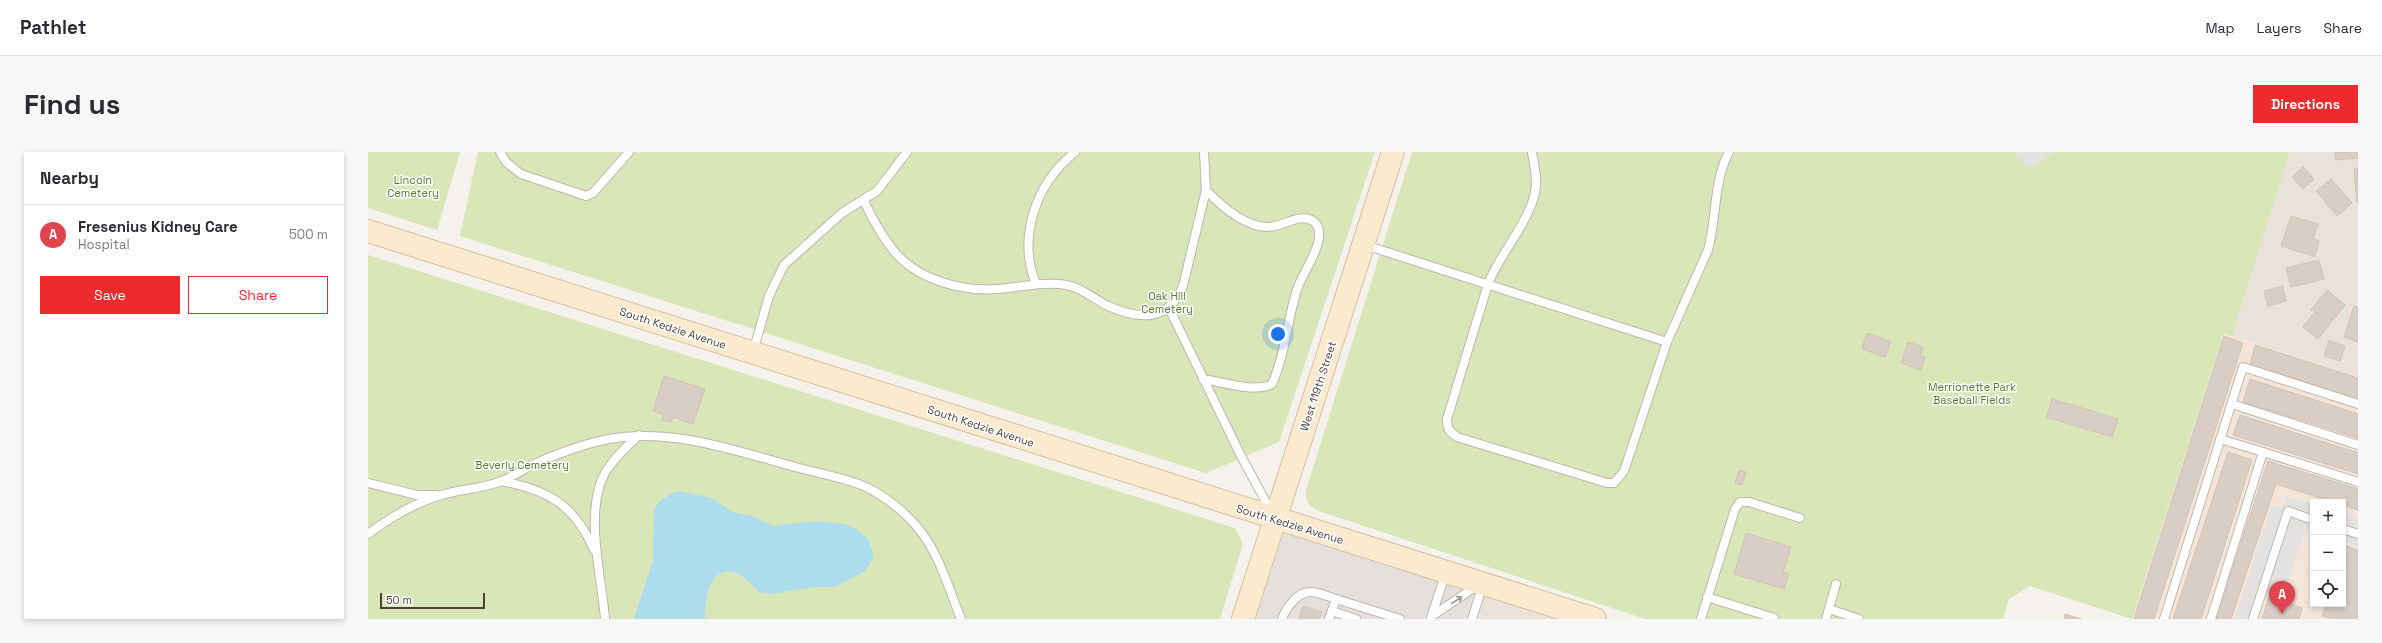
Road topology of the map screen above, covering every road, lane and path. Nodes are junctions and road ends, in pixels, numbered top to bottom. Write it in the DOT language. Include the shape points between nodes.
graph roads {
  1 [pos="500,152"];
  2 [pos="629,152"];
  3 [pos="907,152"];
  4 [pos="1075,152"];
  5 [pos="1204,152"];
  6 [pos="1393,152"];
  7 [pos="1532,152"];
  8 [pos="1729,152"];
  9 [pos="1206,190"];
  10 [pos="864,201"];
  11 [pos="368,231"];
  12 [pos="1364,244"];
  13 [pos="1036,284"];
  14 [pos="1488,284"];
  15 [pos="1169,308"];
  16 [pos="1667,342"];
  17 [pos="752,353"];
  18 [pos="1203,378"];
  19 [pos="2232,404"];
  20 [pos="2358,404"];
  21 [pos="639,435"];
  22 [pos="2220,439"];
  23 [pos="2358,445"];
  24 [pos="2263,452"];
  25 [pos="501,481"];
  26 [pos="2358,482"];
  27 [pos="368,483"];
  28 [pos="443,494"];
  29 [pos="1800,518"];
  30 [pos="1276,519"];
  31 [pos="2310,519"];
  32 [pos="2346,530"];
  33 [pos="368,534"];
  34 [pos="2358,534"];
  35 [pos="596,556"];
  36 [pos="1446,572"];
  37 [pos="1482,583"];
  38 [pos="1836,584"];
  39 [pos="1707,597"];
  40 [pos="1336,599"];
  41 [pos="1829,609"];
  42 [pos="1330,615"];
  43 [pos="1432,618"];
  44 [pos="1774,618"];
  45 [pos="605,619"];
  46 [pos="961,619"];
  47 [pos="1243,619"];
  48 [pos="1282,619"];
  49 [pos="1356,619"];
  50 [pos="1400,619"];
  51 [pos="1472,619"];
  52 [pos="1595,619"];
  53 [pos="1701,619"];
  54 [pos="1826,619"];
  55 [pos="1859,619"];
  56 [pos="2164,619"];
  57 [pos="2211,619"];
  58 [pos="2253,619"];
  1 -- 2 [label="lane" via="506,162 521,174 586,196 593,193"];
  3 -- 10 [label="lane" via="877,191"];
  4 -- 13 [label="lane" via="1055,171 1044,189 1029,227 1029,267"];
  5 -- 9 [label="lane"];
  6 -- 12 [label="main road, West 119th Street"];
  7 -- 14 [label="lane" via="1536,181 1532,201 1494,268"];
  8 -- 16 [label="lane" via="1719,177 1708,250"];
  9 -- 15 [label="lane" via="1183,286 1178,298"];
  9 -- 18 [label="lane" via="1217,202 1248,222 1266,227 1303,218 1317,224 1319,232 1315,252 1296,293 1272,384 1265,387 1252,386"];
  10 -- 13 [label="lane" via="894,251 914,270 934,279 974,289"];
  10 -- 17 [label="lane" via="842,213 784,265 769,296"];
  11 -- 17 [label="main road, South Kedzie Avenue"];
  12 -- 14 [label="lane"];
  12 -- 30 [label="main road, West 119th Street"];
  13 -- 15 [label="lane" via="1078,288 1107,306 1141,316 1157,314"];
  14 -- 16 [label="lane"];
  14 -- 16 [label="lane" via="1447,419 1450,433 1457,436 1614,484 1624,471"];
  15 -- 18 [label="lane"];
  17 -- 30 [label="main road, South Kedzie Avenue"];
  18 -- 30 [label="lane" via="1242,458"];
  19 -- 20 [label="lane" via="2243,367"];
  19 -- 22 [label="lane"];
  19 -- 23 [label="lane"];
  21 -- 25 [label="lane" via="608,439 565,452"];
  21 -- 35 [label="lane" via="619,454 600,485"];
  21 -- 46 [label="lane" via="676,438 725,448 866,487 897,508 919,528 934,553"];
  22 -- 24 [label="lane"];
  22 -- 56 [label="lane"];
  24 -- 26 [label="lane"];
  24 -- 57 [label="lane"];
  25 -- 28 [label="lane"];
  25 -- 35 [label="lane" via="535,489 558,500 586,530"];
  27 -- 28 [label="lane" via="417,495"];
  28 -- 33 [label="lane" via="415,505"];
  29 -- 39 [label="lane" via="1749,502 1740,502 1735,508"];
  30 -- 36 [label="main road, South Kedzie Avenue"];
  30 -- 47 [label="main road, West 119th Street"];
  31 -- 58 [label="lane" via="2288,512"];
  32 -- 34 [label="lane"];
  35 -- 45 [label="lane"];
  36 -- 37 [label="main road, South Kedzie Avenue"];
  36 -- 43 [label="lane"];
  43 -- 37 [label="lane, one-way"];
  37 -- 51 [label="lane"];
  37 -- 52 [label="main road, South Kedzie Avenue"];
  38 -- 41 [label="lane"];
  39 -- 44 [label="lane"];
  39 -- 53 [label="lane"];
  40 -- 42 [label="lane"];
  40 -- 48 [label="lane" via="1311,592 1302,594 1293,601"];
  40 -- 50 [label="lane"];
  41 -- 54 [label="lane"];
  41 -- 55 [label="lane"];
  42 -- 49 [label="lane"];
}
